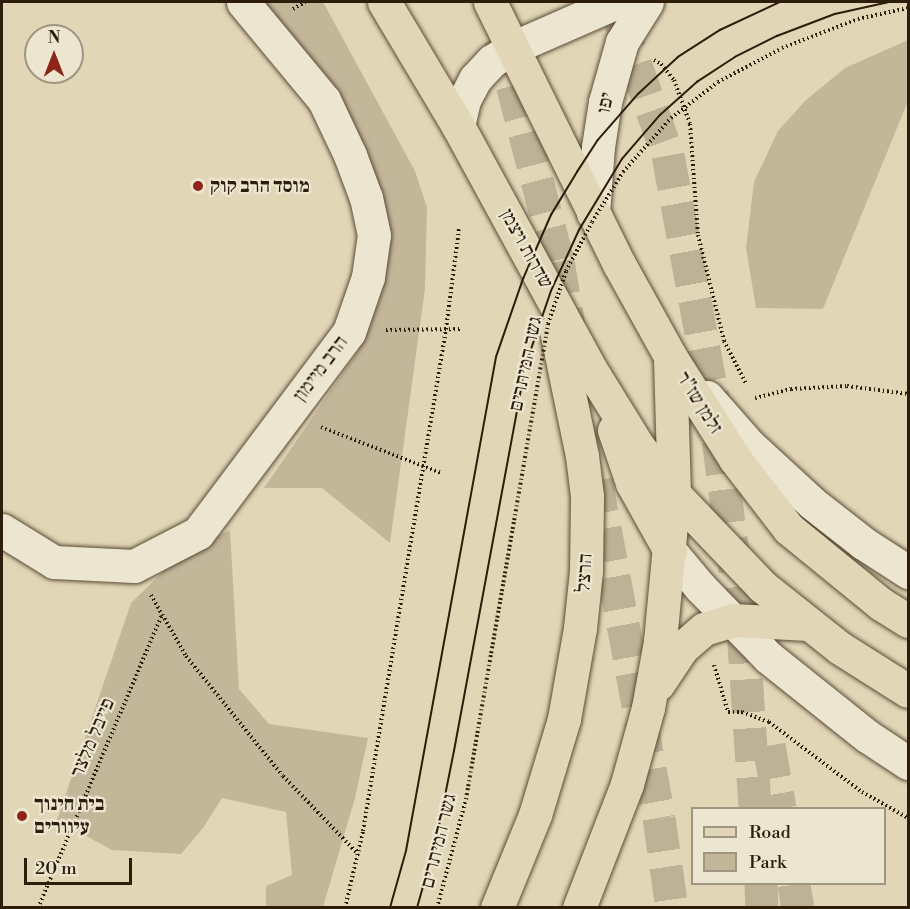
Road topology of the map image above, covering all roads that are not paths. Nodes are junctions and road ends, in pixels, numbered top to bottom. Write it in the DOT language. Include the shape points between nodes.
graph roads {
  1 [pos="243,2"];
  2 [pos="384,2"];
  3 [pos="490,2"];
  4 [pos="617,2"];
  5 [pos="647,2"];
  6 [pos="512,48"];
  7 [pos="458,126"];
  8 [pos="592,213"];
  9 [pos="519,236"];
  10 [pos="670,356"];
  11 [pos="591,369"];
  12 [pos="674,494"];
  13 [pos="2,530"];
  14 [pos="670,551"];
  15 [pos="909,572"];
  16 [pos="733,620"];
  17 [pos="909,621"];
  18 [pos="808,624"];
  19 [pos="909,691"];
  20 [pos="648,708"];
  21 [pos="909,762"];
  22 [pos="497,908"];
  23 [pos="579,908"];
  1 -- 13 [label="street, הרב מיימון" via="324,100 366,198 374,235 368,277 349,332 198,533 134,566 54,562"];
  2 -- 7 [label="main road, שדרות ויצמן"];
  3 -- 6 [label="main road"];
  4 -- 6 [label="street"];
  5 -- 8 [label="street, יפו" via="622,42 607,93"];
  6 -- 7 [label="street" via="475,79"];
  6 -- 8 [label="main road"];
  7 -- 9 [label="main road, שדרות ויצמן"];
  8 -- 10 [label="main road"];
  9 -- 11 [label="main road, שדרות ויצמן"];
  9 -- 22 [label="main road, הרצל" via="557,334 576,417 587,496 586,571 564,719 535,815"];
  10 -- 12 [label="main road"];
  10 -- 15 [label="street, זלמן שז\"ר" via="749,445 812,503 863,543"];
  10 -- 17 [label="main road, זלמן שז\"ר" via="735,459 789,529 864,591"];
  11 -- 12 [label="main road, שדרות ויצמן" via="638,446"];
  11 -- 14 [label="main road" via="632,483"];
  12 -- 14 [label="main road"];
  12 -- 18 [label="main road" via="763,587"];
  14 -- 16 [label="street"];
  14 -- 20 [label="main road"];
  16 -- 18 [label="main road"];
  16 -- 20 [label="main road" via="693,636 669,666"];
  16 -- 21 [label="street" via="801,685 867,736"];
  18 -- 19 [label="main road"];
  20 -- 23 [label="main road" via="623,795"];
}
